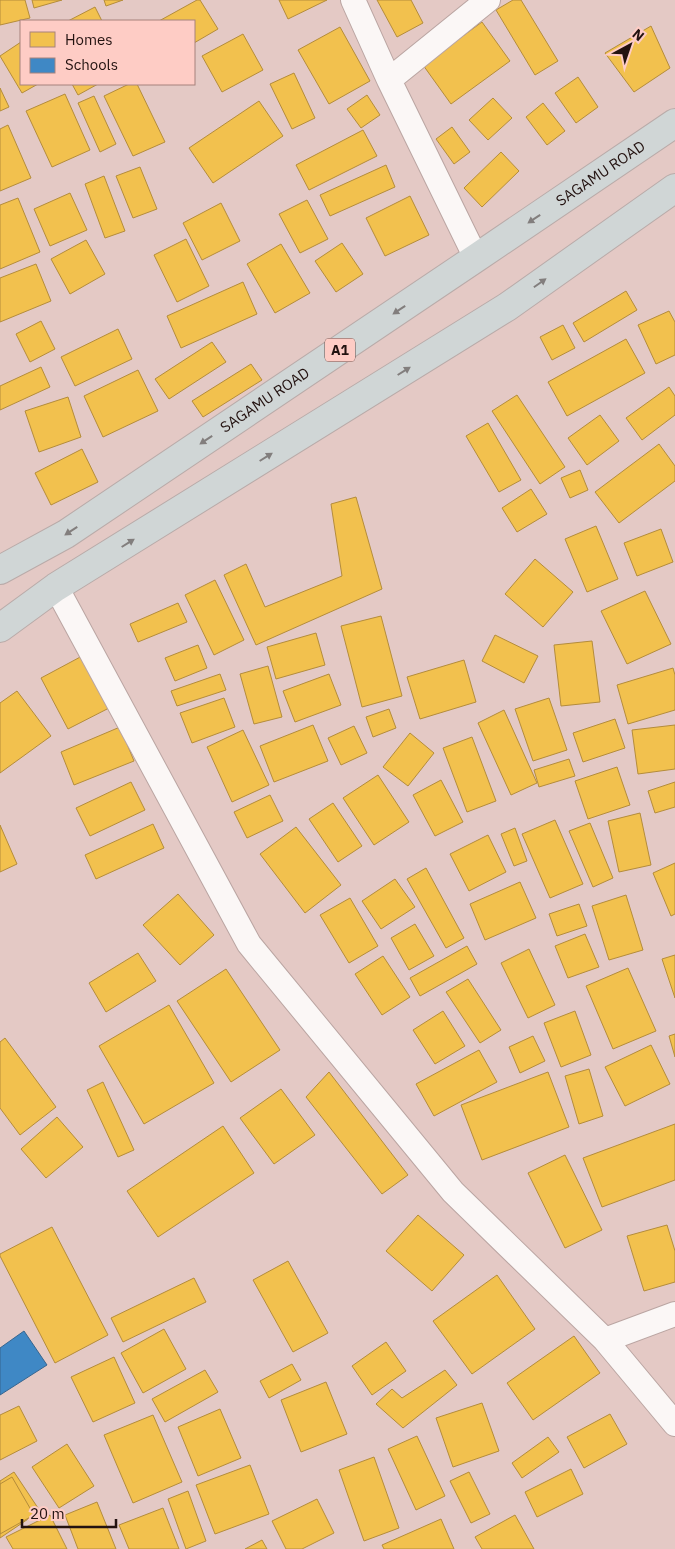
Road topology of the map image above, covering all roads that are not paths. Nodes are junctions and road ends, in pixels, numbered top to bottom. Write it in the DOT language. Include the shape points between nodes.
graph roads {
  1 [pos="354,0"];
  2 [pos="488,0"];
  3 [pos="389,80"];
  4 [pos="675,123"];
  5 [pos="675,188"];
  6 [pos="476,258"];
  7 [pos="0,570"];
  8 [pos="56,587"];
  9 [pos="0,628"];
  10 [pos="675,1314"];
  11 [pos="605,1340"];
  12 [pos="675,1424"];
  1 -- 3 [label="street"];
  2 -- 3 [label="street"];
  3 -- 6 [label="street"];
  4 -- 6 [label="highway, SAGAMU ROAD / A1, one-way"];
  8 -- 5 [label="highway, one-way" via="506,308"];
  6 -- 7 [label="highway, SAGAMU ROAD / A1, one-way" via="66,534"];
  8 -- 9 [label="highway"];
  8 -- 11 [label="street" via="249,944 453,1192"];
  10 -- 11 [label="street"];
  11 -- 12 [label="street"];
}
